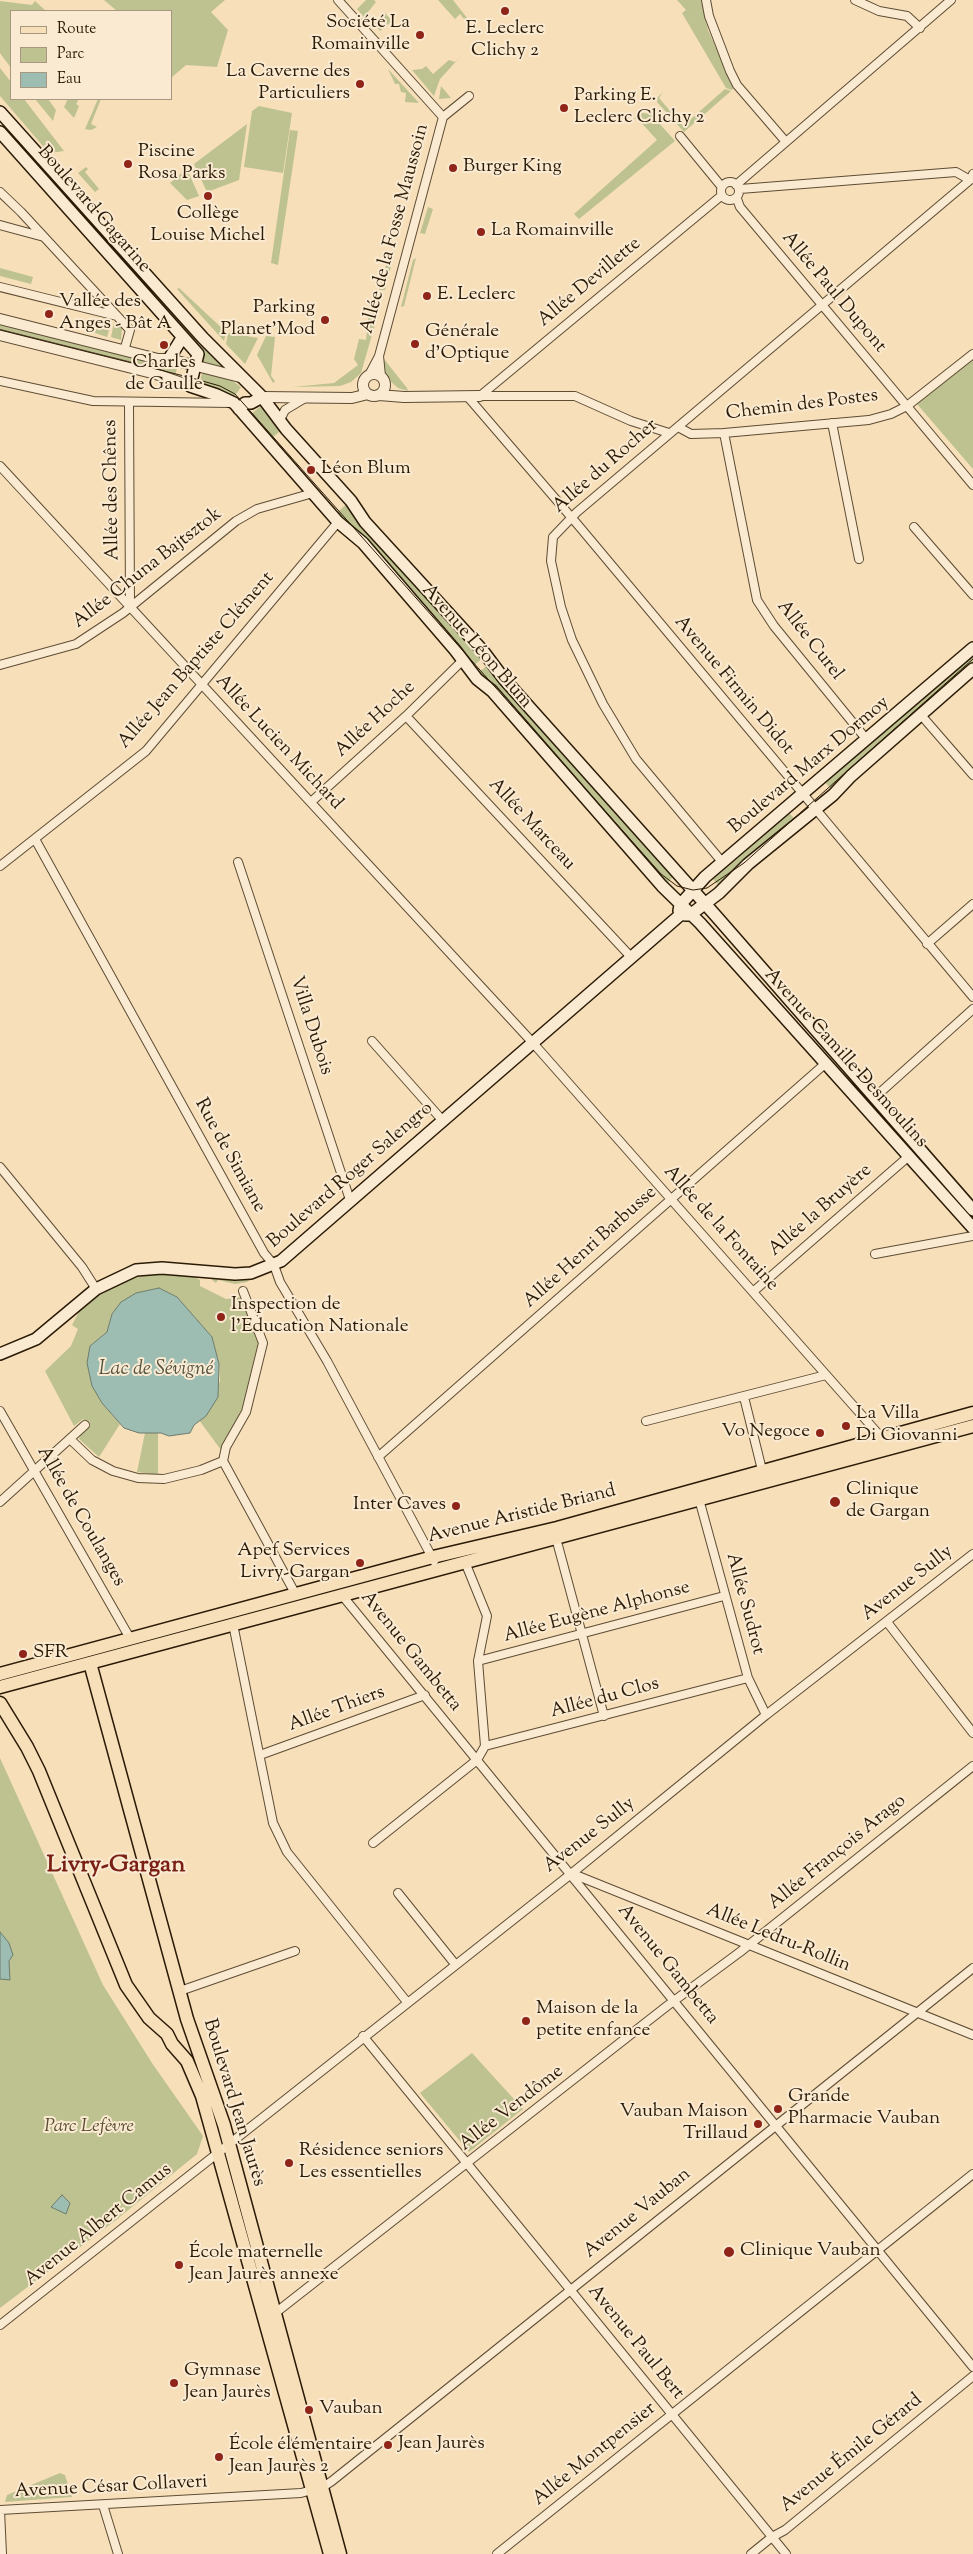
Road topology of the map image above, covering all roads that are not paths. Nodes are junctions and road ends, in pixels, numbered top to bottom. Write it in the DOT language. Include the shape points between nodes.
graph roads {
  1 [pos="338,0"];
  2 [pos="706,0"];
  3 [pos="855,0"];
  4 [pos="951,0"];
  5 [pos="920,28"];
  6 [pos="469,96"];
  7 [pos="0,112"];
  8 [pos="443,117"];
  9 [pos="0,132"];
  10 [pos="680,136"];
  11 [pos="786,142"];
  12 [pos="971,177"];
  13 [pos="722,186"];
  14 [pos="738,187"];
  15 [pos="0,192"];
  16 [pos="722,196"];
  17 [pos="737,199"];
  18 [pos="0,225"];
  19 [pos="44,237"];
  20 [pos="0,287"];
  21 [pos="821,305"];
  22 [pos="117,316"];
  23 [pos="0,319"];
  24 [pos="0,335"];
  25 [pos="182,338"];
  26 [pos="124,351"];
  27 [pos="973,354"];
  28 [pos="379,356"];
  29 [pos="169,360"];
  30 [pos="195,366"];
  31 [pos="369,375"];
  32 [pos="240,376"];
  33 [pos="0,381"];
  34 [pos="383,381"];
  35 [pos="363,385"];
  36 [pos="190,386"];
  37 [pos="368,394"];
  38 [pos="379,395"];
  39 [pos="467,396"];
  40 [pos="480,396"];
  41 [pos="262,397"];
  42 [pos="404,397"];
  43 [pos="305,398"];
  44 [pos="343,398"];
  45 [pos="128,403"];
  46 [pos="185,403"];
  47 [pos="236,406"];
  48 [pos="907,406"];
  49 [pos="280,420"];
  50 [pos="832,423"];
  51 [pos="678,427"];
  52 [pos="669,433"];
  53 [pos="724,433"];
  54 [pos="0,466"];
  55 [pos="973,485"];
  56 [pos="314,494"];
  57 [pos="571,517"];
  58 [pos="338,522"];
  59 [pos="914,526"];
  60 [pos="859,559"];
  61 [pos="973,595"];
  62 [pos="130,607"];
  63 [pos="973,648"];
  64 [pos="462,661"];
  65 [pos="0,665"];
  66 [pos="973,669"];
  67 [pos="201,684"];
  68 [pos="921,715"];
  69 [pos="406,716"];
  70 [pos="867,740"];
  71 [pos="973,775"];
  72 [pos="801,794"];
  73 [pos="311,802"];
  74 [pos="815,810"];
  75 [pos="35,839"];
  76 [pos="238,862"];
  77 [pos="724,863"];
  78 [pos="0,866"];
  79 [pos="692,890"];
  80 [pos="705,904"];
  81 [pos="973,904"];
  82 [pos="683,912"];
  83 [pos="927,944"];
  84 [pos="631,957"];
  85 [pos="973,997"];
  86 [pos="973,1009"];
  87 [pos="372,1041"];
  88 [pos="533,1043"];
  89 [pos="826,1063"];
  90 [pos="874,1098"];
  91 [pos="443,1121"];
  92 [pos="909,1156"];
  93 [pos="0,1167"];
  94 [pos="671,1198"];
  95 [pos="350,1200"];
  96 [pos="973,1210"];
  97 [pos="973,1228"];
  98 [pos="973,1236"];
  99 [pos="875,1254"];
  100 [pos="274,1265"];
  101 [pos="96,1288"];
  102 [pos="754,1291"];
  103 [pos="243,1292"];
  104 [pos="0,1354"];
  105 [pos="826,1376"];
  106 [pos="744,1397"];
  107 [pos="0,1411"];
  108 [pos="973,1413"];
  109 [pos="646,1421"];
  110 [pos="85,1425"];
  111 [pos="973,1426"];
  112 [pos="881,1438"];
  113 [pos="71,1440"];
  114 [pos="378,1457"];
  115 [pos="223,1461"];
  116 [pos="762,1470"];
  117 [pos="35,1472"];
  118 [pos="699,1499"];
  119 [pos="0,1502"];
  120 [pos="556,1538"];
  121 [pos="973,1554"];
  122 [pos="465,1562"];
  123 [pos="435,1563"];
  124 [pos="339,1589"];
  125 [pos="296,1595"];
  126 [pos="724,1596"];
  127 [pos="887,1622"];
  128 [pos="233,1624"];
  129 [pos="582,1634"];
  130 [pos="131,1640"];
  131 [pos="81,1653"];
  132 [pos="59,1658"];
  133 [pos="478,1661"];
  134 [pos="90,1663"];
  135 [pos="0,1674"];
  136 [pos="748,1678"];
  137 [pos="0,1680"];
  138 [pos="0,1687"];
  139 [pos="425,1695"];
  140 [pos="0,1704"];
  141 [pos="766,1715"];
  142 [pos="604,1716"];
  143 [pos="973,1733"];
  144 [pos="485,1746"];
  145 [pos="260,1755"];
  146 [pos="477,1760"];
  147 [pos="973,1766"];
  148 [pos="373,1843"];
  149 [pos="571,1874"];
  150 [pos="398,1893"];
  151 [pos="749,1945"];
  152 [pos="295,1951"];
  153 [pos="455,1964"];
  154 [pos="973,1968"];
  155 [pos="180,1991"];
  156 [pos="675,2001"];
  157 [pos="407,2002"];
  158 [pos="917,2012"];
  159 [pos="187,2019"];
  160 [pos="167,2034"];
  161 [pos="973,2035"];
  162 [pos="364,2036"];
  163 [pos="775,2125"];
  164 [pos="224,2148"];
  165 [pos="469,2164"];
  166 [pos="973,2174"];
  167 [pos="877,2250"];
  168 [pos="570,2290"];
  169 [pos="274,2314"];
  170 [pos="0,2325"];
  171 [pos="973,2367"];
  172 [pos="973,2376"];
  173 [pos="671,2414"];
  174 [pos="318,2488"];
  175 [pos="103,2505"];
  176 [pos="0,2510"];
  177 [pos="772,2537"];
  178 [pos="2,2554"];
  179 [pos="118,2554"];
  180 [pos="330,2554"];
  181 [pos="340,2554"];
  182 [pos="497,2554"];
  183 [pos="751,2554"];
  184 [pos="786,2554"];
  1 -- 8 [label="street, Allée de la Fosse Maussoin"];
  2 -- 11 [label="street" via="709,16 734,78"];
  3 -- 5 [label="street" via="880,11 907,16"];
  4 -- 5 [label="street"];
  5 -- 11 [label="street"];
  6 -- 8 [label="street"];
  7 -- 32 [label="main road, Boulevard Gagarine"];
  8 -- 28 [label="street, Allée de la Fosse Maussoin"];
  9 -- 25 [label="main road, Boulevard Gagarine"];
  10 -- 13 [label="street"];
  11 -- 14 [label="street"];
  12 -- 14 [label="street" via="956,172"];
  12 -- 21 [label="street, Allée du Rocher"];
  13 -- 14 [label="street"];
  13 -- 16 [label="street"];
  14 -- 17 [label="street"];
  15 -- 19 [label="street"];
  16 -- 17 [label="street"];
  16 -- 40 [label="street, Allée Devillette"];
  17 -- 21 [label="street, Allée Paul Dupont" via="740,207"];
  18 -- 19 [label="street"];
  19 -- 22 [label="street"];
  20 -- 22 [label="street"];
  21 -- 48 [label="street, Allée Paul Dupont"];
  21 -- 51 [label="street, Allée du Rocher"];
  22 -- 26 [label="street" via="130,330"];
  23 -- 26 [label="street"];
  24 -- 36 [label="street" via="156,374"];
  25 -- 29 [label="main road"];
  25 -- 30 [label="main road, Boulevard Gagarine" via="198,354"];
  26 -- 29 [label="street"];
  27 -- 48 [label="street, Chemin des Postes"];
  28 -- 31 [label="street, Allée de la Fosse Maussoin"];
  28 -- 34 [label="street, Allée de la Fosse Maussoin"];
  29 -- 30 [label="street"];
  30 -- 32 [label="street"];
  30 -- 36 [label="main road, Boulevard Gagarine"];
  31 -- 34 [label="street"];
  31 -- 35 [label="street"];
  32 -- 41 [label="main road, Boulevard Gagarine"];
  33 -- 45 [label="street" via="83,400"];
  34 -- 38 [label="street"];
  34 -- 42 [label="street"];
  35 -- 37 [label="street"];
  35 -- 44 [label="street"];
  36 -- 46 [label="street"];
  36 -- 47 [label="main road" via="217,394"];
  37 -- 38 [label="street"];
  37 -- 44 [label="street"];
  38 -- 42 [label="street"];
  39 -- 40 [label="street"];
  39 -- 42 [label="street"];
  39 -- 57 [label="street, Avenue Firmin Didot"];
  40 -- 52 [label="street" via="575,396 631,421"];
  41 -- 43 [label="street"];
  41 -- 47 [label="main road"];
  41 -- 49 [label="main road, Avenue Léon Blum"];
  43 -- 44 [label="street"];
  43 -- 49 [label="street" via="285,410"];
  45 -- 46 [label="street"];
  45 -- 62 [label="street, Allée des Chênes"];
  46 -- 47 [label="street"];
  47 -- 56 [label="main road, Avenue Léon Blum"];
  48 -- 50 [label="street, Chemin des Postes" via="869,420"];
  48 -- 55 [label="street, Allée Paul Dupont"];
  49 -- 79 [label="main road, Avenue Léon Blum" via="351,501 365,522 483,651 504,679"];
  50 -- 53 [label="street, Chemin des Postes"];
  50 -- 60 [label="street"];
  51 -- 52 [label="street, Allée du Rocher"];
  51 -- 53 [label="street, Chemin des Postes" via="691,434"];
  52 -- 57 [label="street, Allée du Rocher"];
  53 -- 70 [label="street, Allée Curel" via="757,600 774,626"];
  54 -- 62 [label="street, Allée Lucien Michard"];
  56 -- 58 [label="main road, Avenue Léon Blum"];
  56 -- 62 [label="street, Allée Chuna Bajtsztok" via="257,509 236,521"];
  57 -- 72 [label="street, Avenue Firmin Didot"];
  57 -- 77 [label="street, Allée du Rocher" via="553,537 551,561 561,607 576,649 632,753"];
  58 -- 64 [label="main road, Avenue Léon Blum" via="362,543"];
  58 -- 67 [label="street, Allée Jean Baptiste Clément"];
  59 -- 61 [label="street"];
  62 -- 65 [label="street, Allée Chuna Bajtsztok" via="76,644"];
  62 -- 67 [label="street, Allée Lucien Michard"];
  63 -- 70 [label="main road, Boulevard Marx Dormoy"];
  64 -- 69 [label="street, Allée Hoche"];
  64 -- 82 [label="main road, Avenue Léon Blum" via="492,691"];
  66 -- 68 [label="main road, Boulevard Marx Dormoy"];
  67 -- 73 [label="street, Allée Lucien Michard"];
  67 -- 75 [label="street, Allée Jean Baptiste Clément" via="146,751"];
  68 -- 71 [label="street"];
  68 -- 74 [label="main road, Boulevard Marx Dormoy"];
  69 -- 73 [label="street, Allée Hoche"];
  69 -- 84 [label="street, Allée Marceau"];
  70 -- 72 [label="main road, Boulevard Marx Dormoy"];
  72 -- 74 [label="street, Avenue Firmin Didot"];
  72 -- 77 [label="main road, Boulevard Marx Dormoy"];
  73 -- 88 [label="street, Allée Lucien Michard"];
  74 -- 80 [label="main road, Boulevard Marx Dormoy"];
  74 -- 83 [label="street, Avenue Firmin Didot"];
  75 -- 78 [label="street, Allée Jean Baptiste Clément"];
  75 -- 100 [label="street, Rue de Simiane" via="264,1253"];
  76 -- 95 [label="street, Villa Dubois"];
  77 -- 79 [label="main road, Boulevard Marx Dormoy"];
  79 -- 80 [label="main road, Avenue Léon Blum"];
  79 -- 82 [label="main road, Boulevard Marx Dormoy"];
  80 -- 82 [label="main road, Boulevard Marx Dormoy"];
  80 -- 90 [label="main road, Avenue Camille Desmoulins"];
  81 -- 83 [label="street"];
  82 -- 84 [label="main road, Boulevard Roger Salengro"];
  82 -- 89 [label="main road, Avenue Camille Desmoulins"];
  83 -- 85 [label="street, Avenue Firmin Didot"];
  84 -- 88 [label="main road, Boulevard Roger Salengro"];
  86 -- 90 [label="street"];
  87 -- 91 [label="street"];
  88 -- 91 [label="main road, Boulevard Roger Salengro"];
  88 -- 94 [label="street, Allée de la Fontaine"];
  89 -- 92 [label="main road, Avenue Camille Desmoulins"];
  89 -- 94 [label="street, Allée Henri Barbusse"];
  90 -- 96 [label="main road, Avenue Camille Desmoulins"];
  91 -- 95 [label="main road, Boulevard Roger Salengro"];
  92 -- 97 [label="main road, Avenue Camille Desmoulins"];
  92 -- 102 [label="street, Allée la Bruyère"];
  93 -- 101 [label="street"];
  94 -- 102 [label="street, Allée de la Fontaine"];
  94 -- 114 [label="street, Allée Henri Barbusse"];
  95 -- 100 [label="main road, Boulevard Roger Salengro"];
  98 -- 99 [label="street"];
  100 -- 101 [label="main road, Boulevard Roger Salengro" via="251,1273 235,1274 162,1268 136,1270"];
  100 -- 114 [label="street, Rue de Simiane" via="280,1282"];
  101 -- 104 [label="main road, Boulevard Roger Salengro" via="36,1339"];
  102 -- 105 [label="street, Allée de la Fontaine"];
  103 -- 115 [label="street" via="263,1343 246,1412 226,1447"];
  105 -- 106 [label="street"];
  105 -- 112 [label="street, Allée de la Fontaine"];
  106 -- 109 [label="street"];
  106 -- 116 [label="street"];
  107 -- 117 [label="street, Allée de Coulanges"];
  108 -- 112 [label="main road, Avenue Aristide Briand"];
  110 -- 113 [label="street"];
  111 -- 118 [label="main road, Avenue Aristide Briand"];
  112 -- 116 [label="main road, Avenue Aristide Briand"];
  113 -- 115 [label="street" via="92,1460 113,1471 138,1478 164,1479"];
  113 -- 117 [label="street"];
  114 -- 123 [label="street, Rue de Simiane"];
  115 -- 125 [label="street"];
  116 -- 123 [label="main road, Avenue Aristide Briand"];
  117 -- 119 [label="street"];
  117 -- 130 [label="street, Allée de Coulanges"];
  118 -- 120 [label="main road, Avenue Aristide Briand"];
  118 -- 126 [label="street, Allée Sudrot"];
  120 -- 122 [label="main road, Avenue Aristide Briand"];
  120 -- 129 [label="street"];
  121 -- 127 [label="street, Avenue Sully"];
  122 -- 123 [label="main road, Avenue Aristide Briand"];
  122 -- 133 [label="street" via="487,1616"];
  123 -- 124 [label="main road, Avenue Aristide Briand"];
  124 -- 125 [label="main road, Avenue Aristide Briand"];
  124 -- 128 [label="main road, Avenue Aristide Briand"];
  124 -- 139 [label="street, Avenue Gambetta"];
  125 -- 130 [label="main road, Avenue Aristide Briand"];
  126 -- 129 [label="street, Allée Eugène Alphonse"];
  126 -- 136 [label="street, Allée Sudrot"];
  127 -- 141 [label="street, Avenue Sully"];
  127 -- 143 [label="street"];
  128 -- 134 [label="main road, Avenue Aristide Briand"];
  128 -- 145 [label="street"];
  129 -- 133 [label="street, Allée Eugène Alphonse"];
  129 -- 142 [label="street"];
  130 -- 131 [label="main road, Avenue Aristide Briand"];
  131 -- 132 [label="main road, Avenue Aristide Briand"];
  131 -- 134 [label="main road"];
  132 -- 135 [label="main road, Avenue Aristide Briand"];
  132 -- 137 [label="main road" via="53,1666"];
  133 -- 144 [label="street"];
  134 -- 138 [label="main road, Avenue Aristide Briand"];
  134 -- 155 [label="main road, Boulevard Jean Jaurès"];
  136 -- 141 [label="street, Allée Sudrot"];
  136 -- 142 [label="street, Allée du Clos"];
  139 -- 145 [label="street, Allée Thiers"];
  139 -- 146 [label="street, Avenue Gambetta"];
  140 -- 160 [label="main road" via="39,1771 126,1984 149,2018"];
  141 -- 149 [label="street, Avenue Sully"];
  142 -- 144 [label="street, Allée du Clos"];
  144 -- 146 [label="street"];
  145 -- 157 [label="street" via="273,1823 287,1852"];
  146 -- 148 [label="street"];
  146 -- 149 [label="street, Avenue Gambetta"];
  147 -- 151 [label="street, Allée François Arago"];
  149 -- 151 [label="street, Allée Ledru-Rollin"];
  149 -- 153 [label="street, Avenue Sully"];
  149 -- 156 [label="street, Avenue Gambetta"];
  150 -- 153 [label="street"];
  151 -- 156 [label="street, Allée François Arago"];
  151 -- 158 [label="street, Allée Ledru-Rollin"];
  152 -- 155 [label="street"];
  153 -- 157 [label="street, Avenue Sully"];
  154 -- 158 [label="street, Avenue Vauban"];
  155 -- 159 [label="main road, Boulevard Jean Jaurès"];
  156 -- 163 [label="street, Avenue Gambetta"];
  156 -- 165 [label="street, Allée Vendôme"];
  157 -- 162 [label="street, Avenue Sully"];
  158 -- 161 [label="street, Allée Ledru-Rollin"];
  158 -- 163 [label="street, Avenue Vauban"];
  159 -- 160 [label="main road" via="182,2034"];
  159 -- 164 [label="main road, Boulevard Jean Jaurès"];
  160 -- 164 [label="main road" via="187,2061"];
  162 -- 164 [label="street, Avenue Sully"];
  162 -- 165 [label="street, Avenue Paul Bert"];
  163 -- 167 [label="street, Avenue Gambetta"];
  163 -- 168 [label="street, Avenue Vauban"];
  164 -- 169 [label="main road, Boulevard Jean Jaurès"];
  164 -- 170 [label="street, Avenue Albert Camus"];
  164 -- 174 [label="main road, Boulevard Jean Jaurès"];
  165 -- 168 [label="street, Avenue Paul Bert"];
  165 -- 169 [label="street, Allée Vendôme"];
  166 -- 167 [label="street, Allée Montpensier"];
  167 -- 171 [label="street, Avenue Gambetta"];
  167 -- 173 [label="street, Allée Montpensier"];
  168 -- 173 [label="street, Avenue Paul Bert"];
  168 -- 174 [label="street, Avenue Vauban"];
  169 -- 174 [label="main road, Boulevard Jean Jaurès"];
  172 -- 177 [label="street, Avenue Émile Gérard" via="785,2530"];
  173 -- 177 [label="street, Avenue Paul Bert"];
  173 -- 182 [label="street, Allée Montpensier"];
  174 -- 175 [label="street, Avenue César Collaveri" via="297,2493"];
  174 -- 180 [label="main road, Boulevard Jean Jaurès"];
  174 -- 181 [label="main road, Boulevard Jean Jaurès"];
  175 -- 176 [label="street, Avenue César Collaveri"];
  175 -- 179 [label="street"];
  176 -- 178 [label="street"];
  177 -- 183 [label="street, Avenue Émile Gérard"];
  177 -- 184 [label="street, Avenue Paul Bert"];
}
